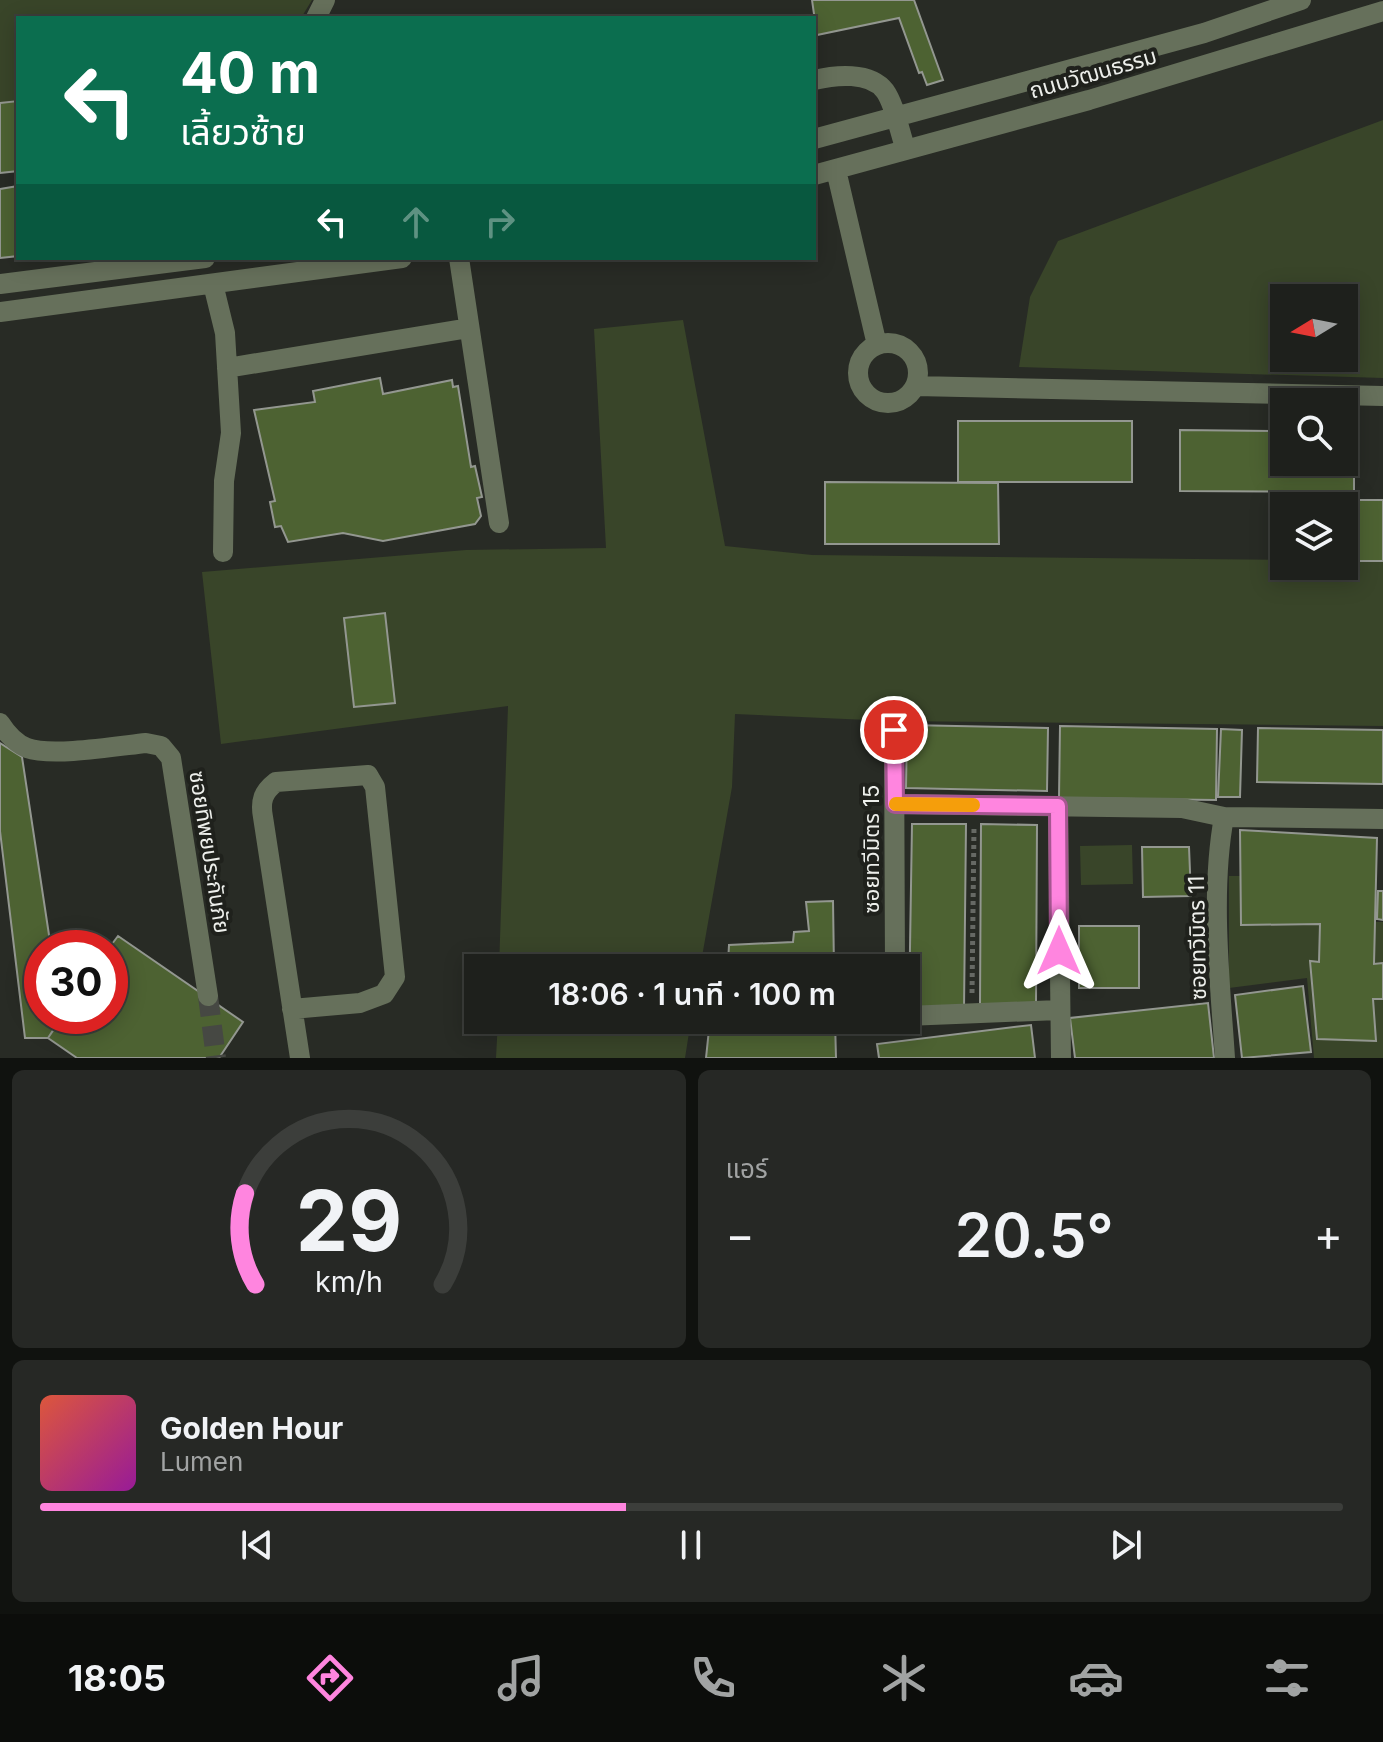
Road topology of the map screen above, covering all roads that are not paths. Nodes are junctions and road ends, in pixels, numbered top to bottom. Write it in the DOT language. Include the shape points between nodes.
graph roads {
  1 [pos="1301,0"];
  2 [pos="1370,9"];
  3 [pos="816,80"];
  4 [pos="895,116"];
  5 [pos="816,138"];
  6 [pos="906,150"];
  7 [pos="836,170"];
  8 [pos="816,175"];
  9 [pos="189,260"];
  10 [pos="372,260"];
  11 [pos="459,260"];
  12 [pos="280,266"];
  13 [pos="0,284"];
  14 [pos="213,284"];
  15 [pos="0,312"];
  16 [pos="469,328"];
  17 [pos="877,345"];
  18 [pos="227,368"];
  19 [pos="916,386"];
  20 [pos="1383,396"];
  21 [pos="499,523"];
  22 [pos="223,552"];
  23 [pos="0,723"];
  24 [pos="894,730"];
  25 [pos="895,804"];
  26 [pos="1058,806"];
  27 [pos="1224,817"];
  28 [pos="1383,819"];
  29 [pos="895,954"];
  30 [pos="208,996"];
  31 [pos="292,1009"];
  32 [pos="1059,1010"];
  33 [pos="920,1016"];
  34 [pos="300,1058"];
  35 [pos="1061,1058"];
  36 [pos="1225,1058"];
  1 -- 4 [label="street, ถนนวัฒนธรรม" via="1204,33"];
  2 -- 6 [label="street, ถนนวัฒนธรรม" via="1103,96"];
  3 -- 4 [label="street" via="834,75 871,81 885,90"];
  4 -- 5 [label="street, ถนนวัฒนธรรม"];
  4 -- 6 [label="street"];
  6 -- 7 [label="street, ถนนวัฒนธรรม"];
  7 -- 8 [label="street, ถนนวัฒนธรรม"];
  7 -- 17 [label="street"];
  9 -- 13 [label="street"];
  10 -- 12 [label="street"];
  11 -- 16 [label="street"];
  12 -- 14 [label="street"];
  14 -- 15 [label="street"];
  14 -- 18 [label="street"];
  16 -- 18 [label="street"];
  16 -- 21 [label="street"];
  17 -- 19 [label="street" via="906,349 917,366"];
  17 -- 19 [label="street" via="858,367 866,394 893,404"];
  18 -- 22 [label="street" via="231,433"];
  19 -- 20 [label="street"];
  23 -- 30 [label="street, ซอยทิพยประกันภัย" via="8,736 28,748 146,743 161,746 171,758"];
  24 -- 25 [label="street, ซอยทวีมิตร 15"];
  25 -- 26 [label="street"];
  25 -- 29 [label="street, ซอยทวีมิตร 15"];
  26 -- 27 [label="street" via="1182,808"];
  26 -- 32 [label="street"];
  27 -- 28 [label="street"];
  27 -- 36 [label="street, ซอยทวีมิตร 11" via="1217,944"];
  31 -- 31 [label="street" via="261,805 266,790 276,782 368,775 375,787 395,977 384,994 360,1003"];
  31 -- 34 [label="street"];
  32 -- 33 [label="street"];
  32 -- 35 [label="street"];
}
